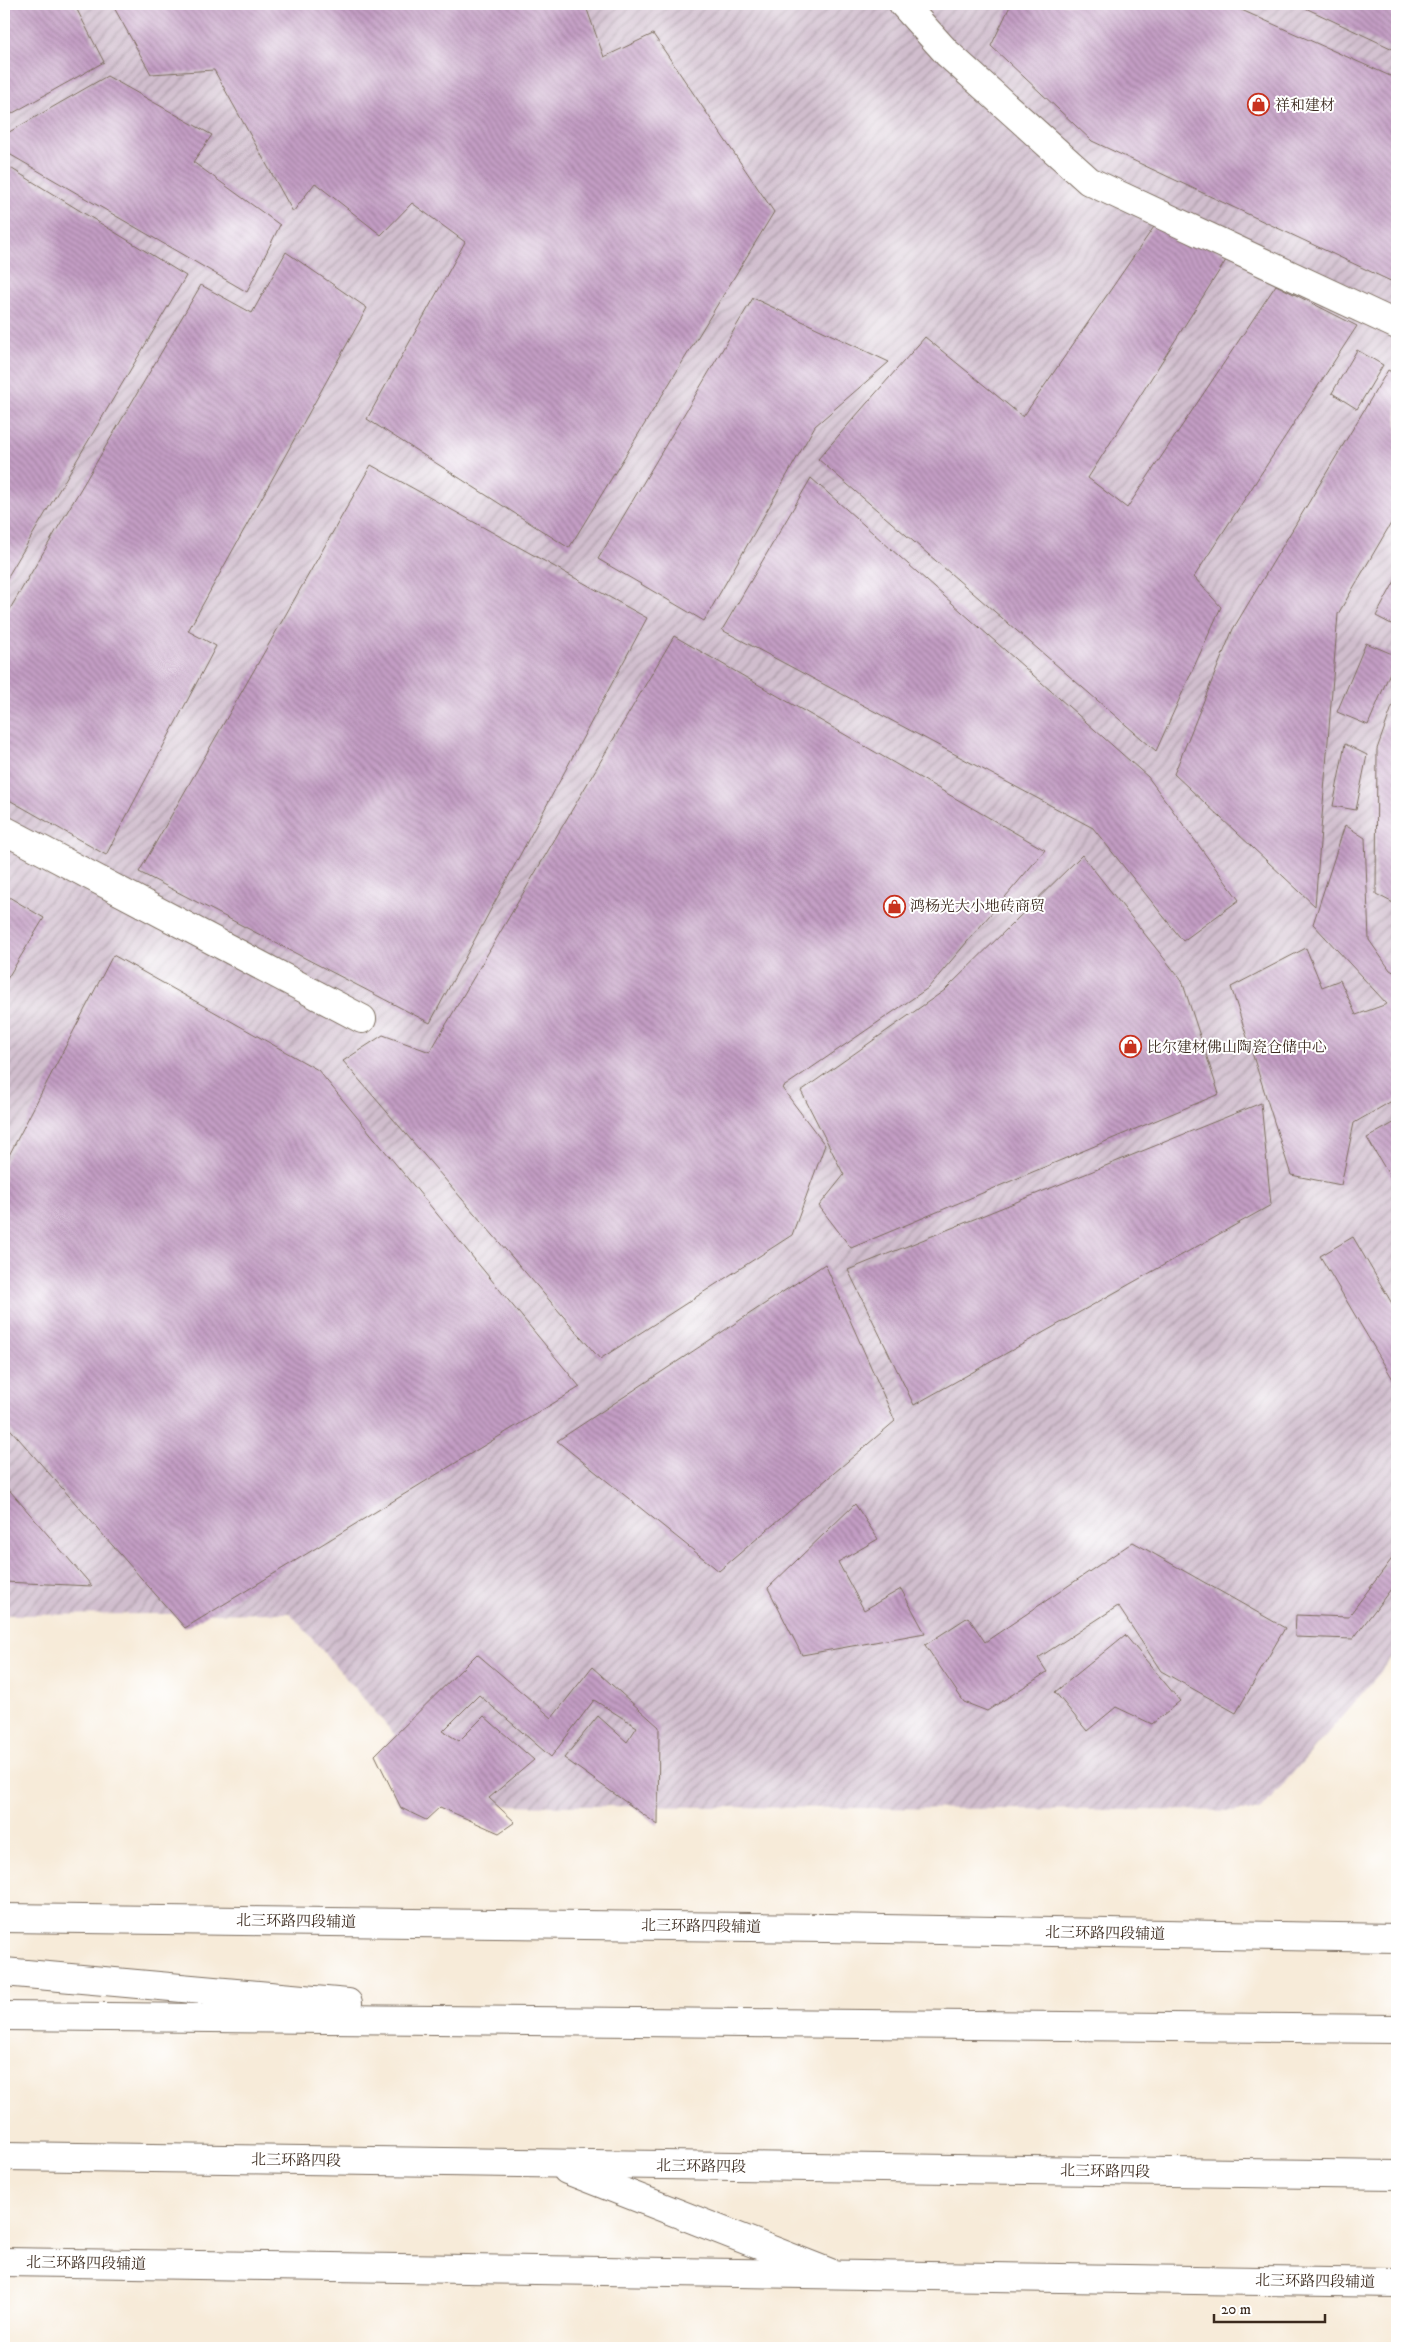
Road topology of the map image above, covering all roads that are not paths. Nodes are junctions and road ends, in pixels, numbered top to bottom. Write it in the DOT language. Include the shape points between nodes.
graph roads {
  1 [pos="903,4"];
  2 [pos="1397,325"];
  3 [pos="4,830"];
  4 [pos="362,1019"];
  5 [pos="4,1918"];
  6 [pos="1397,1938"];
  7 [pos="4,1972"];
  8 [pos="4,2016"];
  9 [pos="549,2021"];
  10 [pos="1397,2029"];
  11 [pos="4,2156"];
  12 [pos="552,2164"];
  13 [pos="1397,2175"];
  14 [pos="4,2262"];
  15 [pos="834,2274"];
  16 [pos="1397,2282"];
  1 -- 2 [label="main road" via="947,53 1089,181"];
  3 -- 4 [label="main road"];
  5 -- 6 [label="main road, 北三环路四段辅道"];
  7 -- 9 [label="main road"];
  8 -- 9 [label="main road"];
  9 -- 10 [label="main road"];
  11 -- 12 [label="main road, 北三环路四段"];
  12 -- 13 [label="main road, 北三环路四段"];
  12 -- 15 [label="main road"];
  14 -- 15 [label="main road, 北三环路四段辅道"];
  15 -- 16 [label="main road, 北三环路四段辅道"];
}
